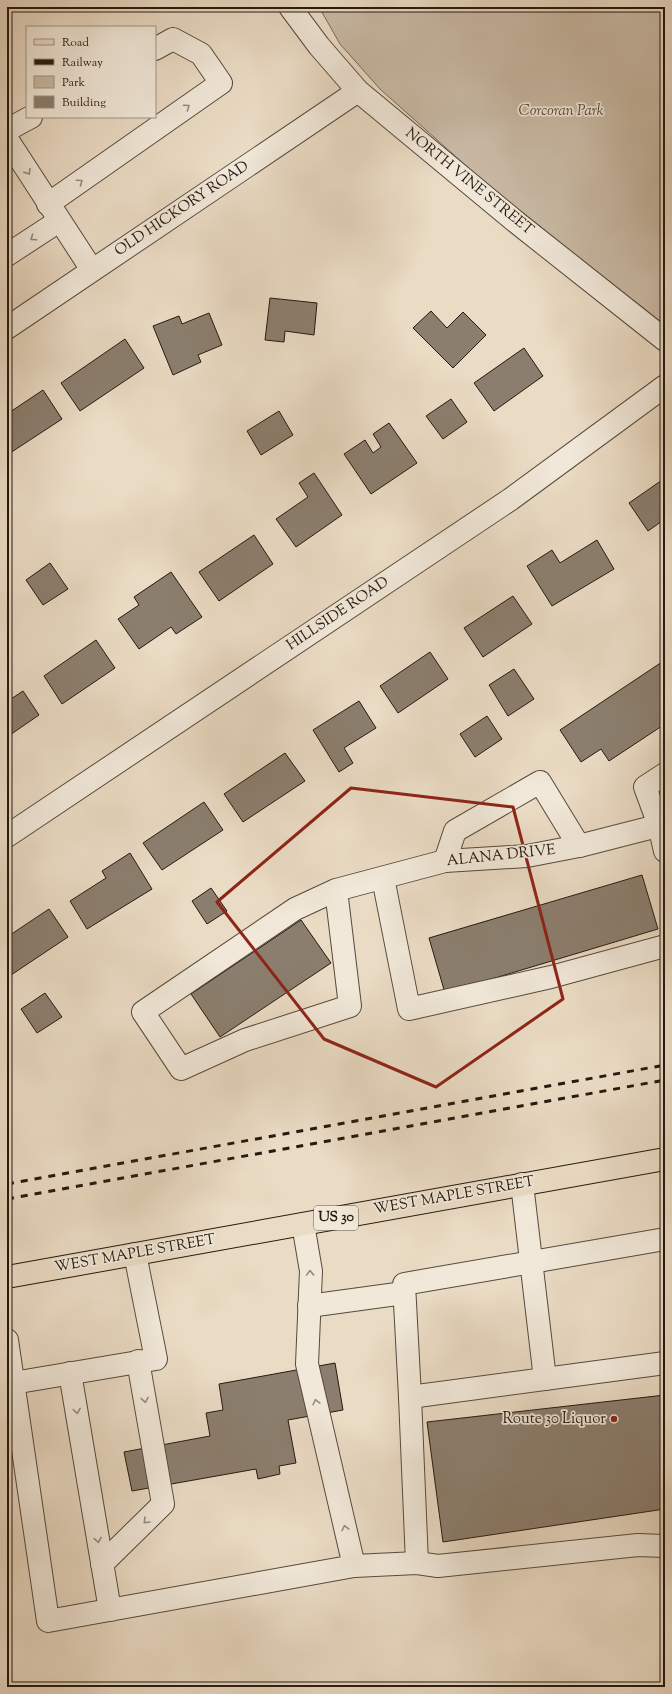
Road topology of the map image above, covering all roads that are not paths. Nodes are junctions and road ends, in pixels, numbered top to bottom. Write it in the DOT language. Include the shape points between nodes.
graph roads {
  1 [pos="290,7"];
  2 [pos="156,48"];
  3 [pos="358,91"];
  4 [pos="29,118"];
  5 [pos="7,130"];
  6 [pos="7,139"];
  7 [pos="54,213"];
  8 [pos="7,255"];
  9 [pos="92,270"];
  10 [pos="7,328"];
  11 [pos="665,340"];
  12 [pos="665,386"];
  13 [pos="665,774"];
  14 [pos="662,825"];
  15 [pos="7,836"];
  16 [pos="578,846"];
  17 [pos="665,851"];
  18 [pos="445,861"];
  19 [pos="383,878"];
  20 [pos="336,890"];
  21 [pos="665,946"];
  22 [pos="665,1159"];
  23 [pos="522,1184"];
  24 [pos="303,1224"];
  25 [pos="665,1239"];
  26 [pos="135,1254"];
  27 [pos="532,1262"];
  28 [pos="7,1277"];
  29 [pos="404,1293"];
  30 [pos="309,1306"];
  31 [pos="7,1340"];
  32 [pos="138,1362"];
  33 [pos="665,1363"];
  34 [pos="70,1373"];
  35 [pos="545,1379"];
  36 [pos="13,1383"];
  37 [pos="410,1397"];
  38 [pos="665,1546"];
  39 [pos="417,1563"];
  40 [pos="102,1564"];
  41 [pos="354,1566"];
  42 [pos="110,1610"];
  1 -- 3 [label="street, NORTH VINE STREET"];
  7 -- 2 [label="street, one-way" via="221,83 201,54 173,39"];
  3 -- 9 [label="street, OLD HICKORY ROAD"];
  3 -- 11 [label="street, NORTH VINE STREET" via="516,222"];
  4 -- 5 [label="street"];
  6 -- 7 [label="street, one-way"];
  7 -- 8 [label="street, one-way"];
  7 -- 9 [label="street"];
  9 -- 10 [label="street, OLD HICKORY ROAD"];
  12 -- 15 [label="street, HILLSIDE ROAD" via="511,499"];
  13 -- 14 [label="street" via="645,787"];
  14 -- 16 [label="street, ALANA DRIVE"];
  14 -- 17 [label="street"];
  16 -- 18 [label="street, ALANA DRIVE" via="527,856"];
  16 -- 18 [label="street" via="540,782 455,831"];
  18 -- 19 [label="street, ALANA DRIVE"];
  19 -- 20 [label="street, ALANA DRIVE"];
  19 -- 21 [label="street" via="409,1009 551,977"];
  20 -- 20 [label="street, ALANA DRIVE" via="295,909 143,1012 180,1069 245,1040 350,1006"];
  22 -- 23 [label="main road, WEST MAPLE STREET / US 30"];
  23 -- 24 [label="main road, WEST MAPLE STREET / US 30"];
  23 -- 27 [label="street"];
  24 -- 26 [label="main road, WEST MAPLE STREET / US 30"];
  30 -- 24 [label="street, one-way" via="311,1271"];
  25 -- 27 [label="street"];
  26 -- 28 [label="main road, WEST MAPLE STREET / US 30"];
  26 -- 32 [label="street" via="156,1358"];
  27 -- 29 [label="street" via="404,1284"];
  27 -- 35 [label="street"];
  29 -- 30 [label="street"];
  29 -- 37 [label="street"];
  41 -- 30 [label="street, one-way" via="307,1364"];
  31 -- 36 [label="street"];
  32 -- 34 [label="street"];
  32 -- 40 [label="street, one-way" via="163,1504"];
  33 -- 35 [label="street"];
  34 -- 36 [label="street"];
  34 -- 40 [label="street, one-way"];
  35 -- 37 [label="street"];
  36 -- 42 [label="street" via="48,1621"];
  37 -- 39 [label="street"];
  38 -- 39 [label="street" via="638,1545 438,1566"];
  39 -- 41 [label="street"];
  40 -- 42 [label="street"];
  41 -- 42 [label="street"];
}
